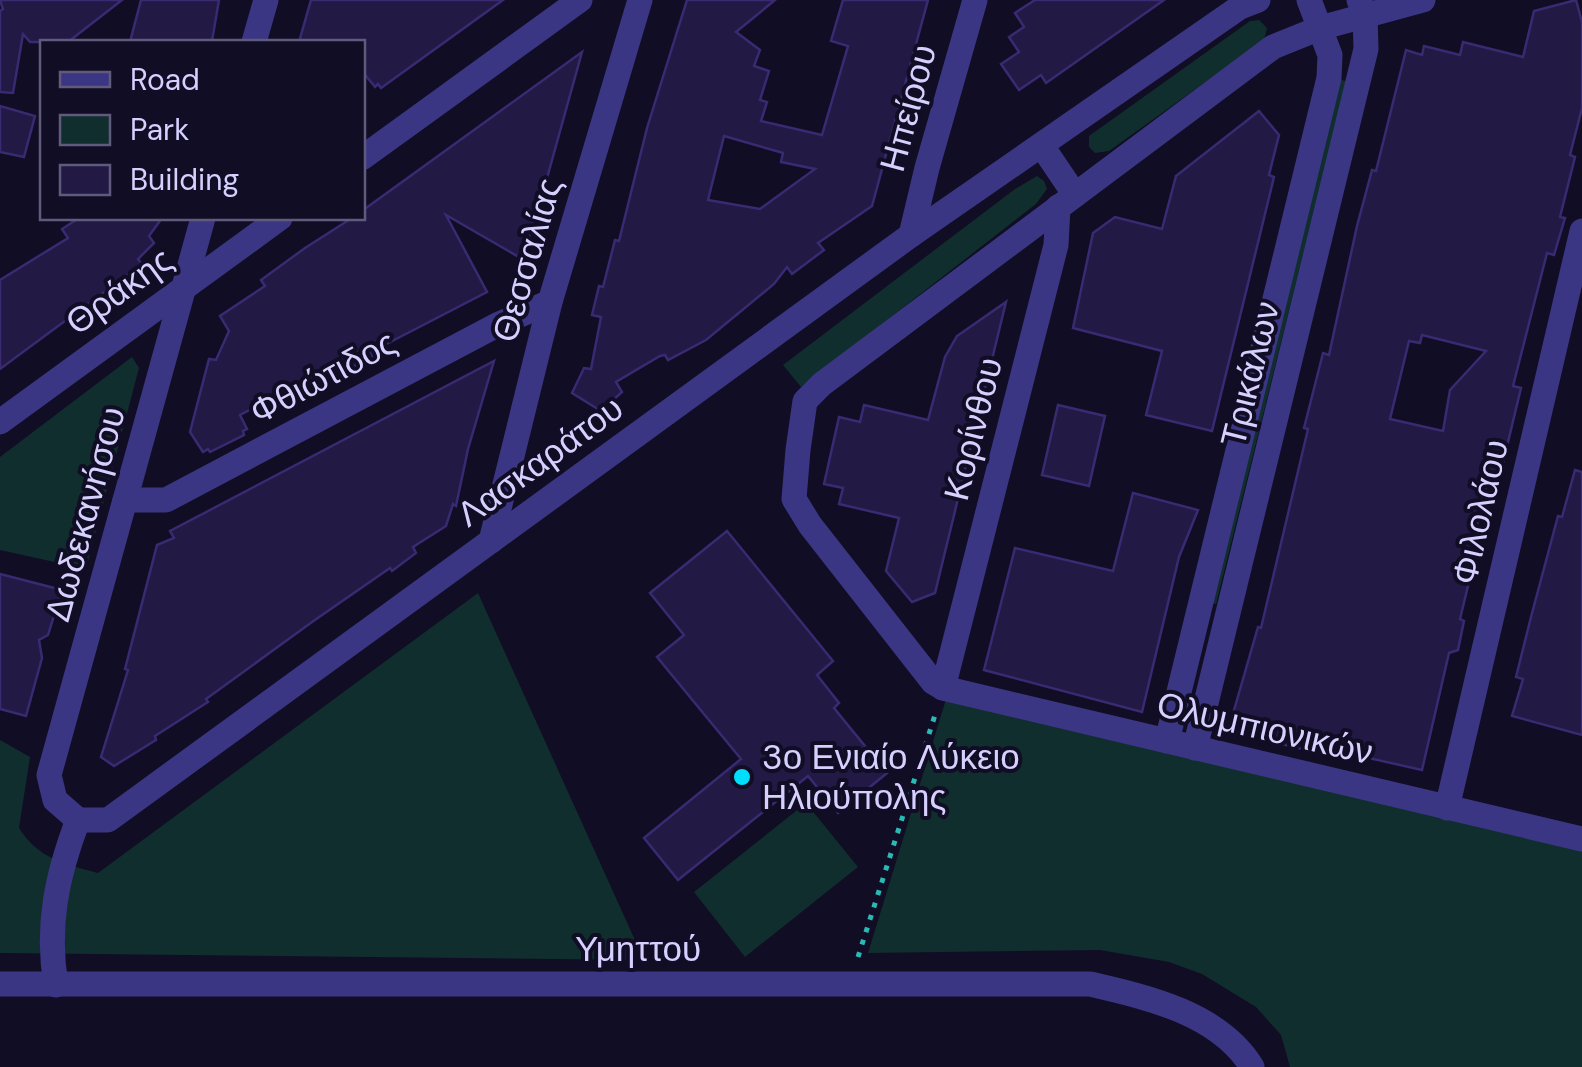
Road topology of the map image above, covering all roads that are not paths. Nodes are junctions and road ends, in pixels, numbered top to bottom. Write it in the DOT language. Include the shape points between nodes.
graph roads {
  1 [pos="266,0"];
  2 [pos="580,0"];
  3 [pos="640,0"];
  4 [pos="975,0"];
  5 [pos="1258,0"];
  6 [pos="1308,0"];
  7 [pos="1424,0"];
  8 [pos="1362,8"];
  9 [pos="1320,28"];
  10 [pos="255,40"];
  11 [pos="1042,146"];
  12 [pos="365,156"];
  13 [pos="1067,201"];
  14 [pos="203,220"];
  15 [pos="277,220"];
  16 [pos="1582,231"];
  17 [pos="911,235"];
  18 [pos="184,287"];
  19 [pos="550,302"];
  20 [pos="0,422"];
  21 [pos="125,500"];
  22 [pos="491,541"];
  23 [pos="938,685"];
  24 [pos="1167,741"];
  25 [pos="1194,748"];
  26 [pos="1447,808"];
  27 [pos="78,820"];
  28 [pos="1582,840"];
  29 [pos="0,984"];
  30 [pos="56,985"];
  31 [pos="1252,1067"];
  1 -- 10 [label="street"];
  2 -- 12 [label="street"];
  3 -- 19 [label="street, Θεσσαλίας"];
  4 -- 17 [label="street, Ηπείρου"];
  5 -- 11 [label="street, Λασκαράτου"];
  6 -- 9 [label="street, Τρικάλων"];
  7 -- 8 [label="street"];
  8 -- 9 [label="street"];
  8 -- 25 [label="street, Τρικάλων" via="1366,49"];
  9 -- 13 [label="street" via="1273,47"];
  9 -- 24 [label="street, Τρικάλων" via="1330,55 1329,78"];
  11 -- 13 [label="street"];
  11 -- 17 [label="street, Λασκαράτου"];
  13 -- 23 [label="street, Κορίνθου"];
  13 -- 23 [label="street" via="805,401 794,500"];
  14 -- 18 [label="street, Δωδεκανήσου"];
  15 -- 18 [label="street, Θράκης"];
  16 -- 26 [label="street, Φιλολάου"];
  17 -- 22 [label="street, Λασκαράτου"];
  18 -- 20 [label="street, Θράκης"];
  18 -- 21 [label="street, Δωδεκανήσου"];
  19 -- 21 [label="street, Φθιώτιδος" via="166,500"];
  19 -- 22 [label="street, Θεσσαλίας"];
  21 -- 27 [label="street, Δωδεκανήσου" via="49,775 55,800"];
  22 -- 27 [label="street, Λασκαράτου" via="108,820"];
  23 -- 24 [label="street, Ολυμπιονικών"];
  24 -- 25 [label="street, Ολυμπιονικών"];
  25 -- 26 [label="street, Ολυμπιονικών"];
  26 -- 28 [label="street, Ολυμπιονικών"];
  27 -- 30 [label="street" via="50,922"];
  29 -- 30 [label="street, Υμηττού"];
  30 -- 31 [label="street, Υμηττού" via="1090,984 1198,1018"];
}
